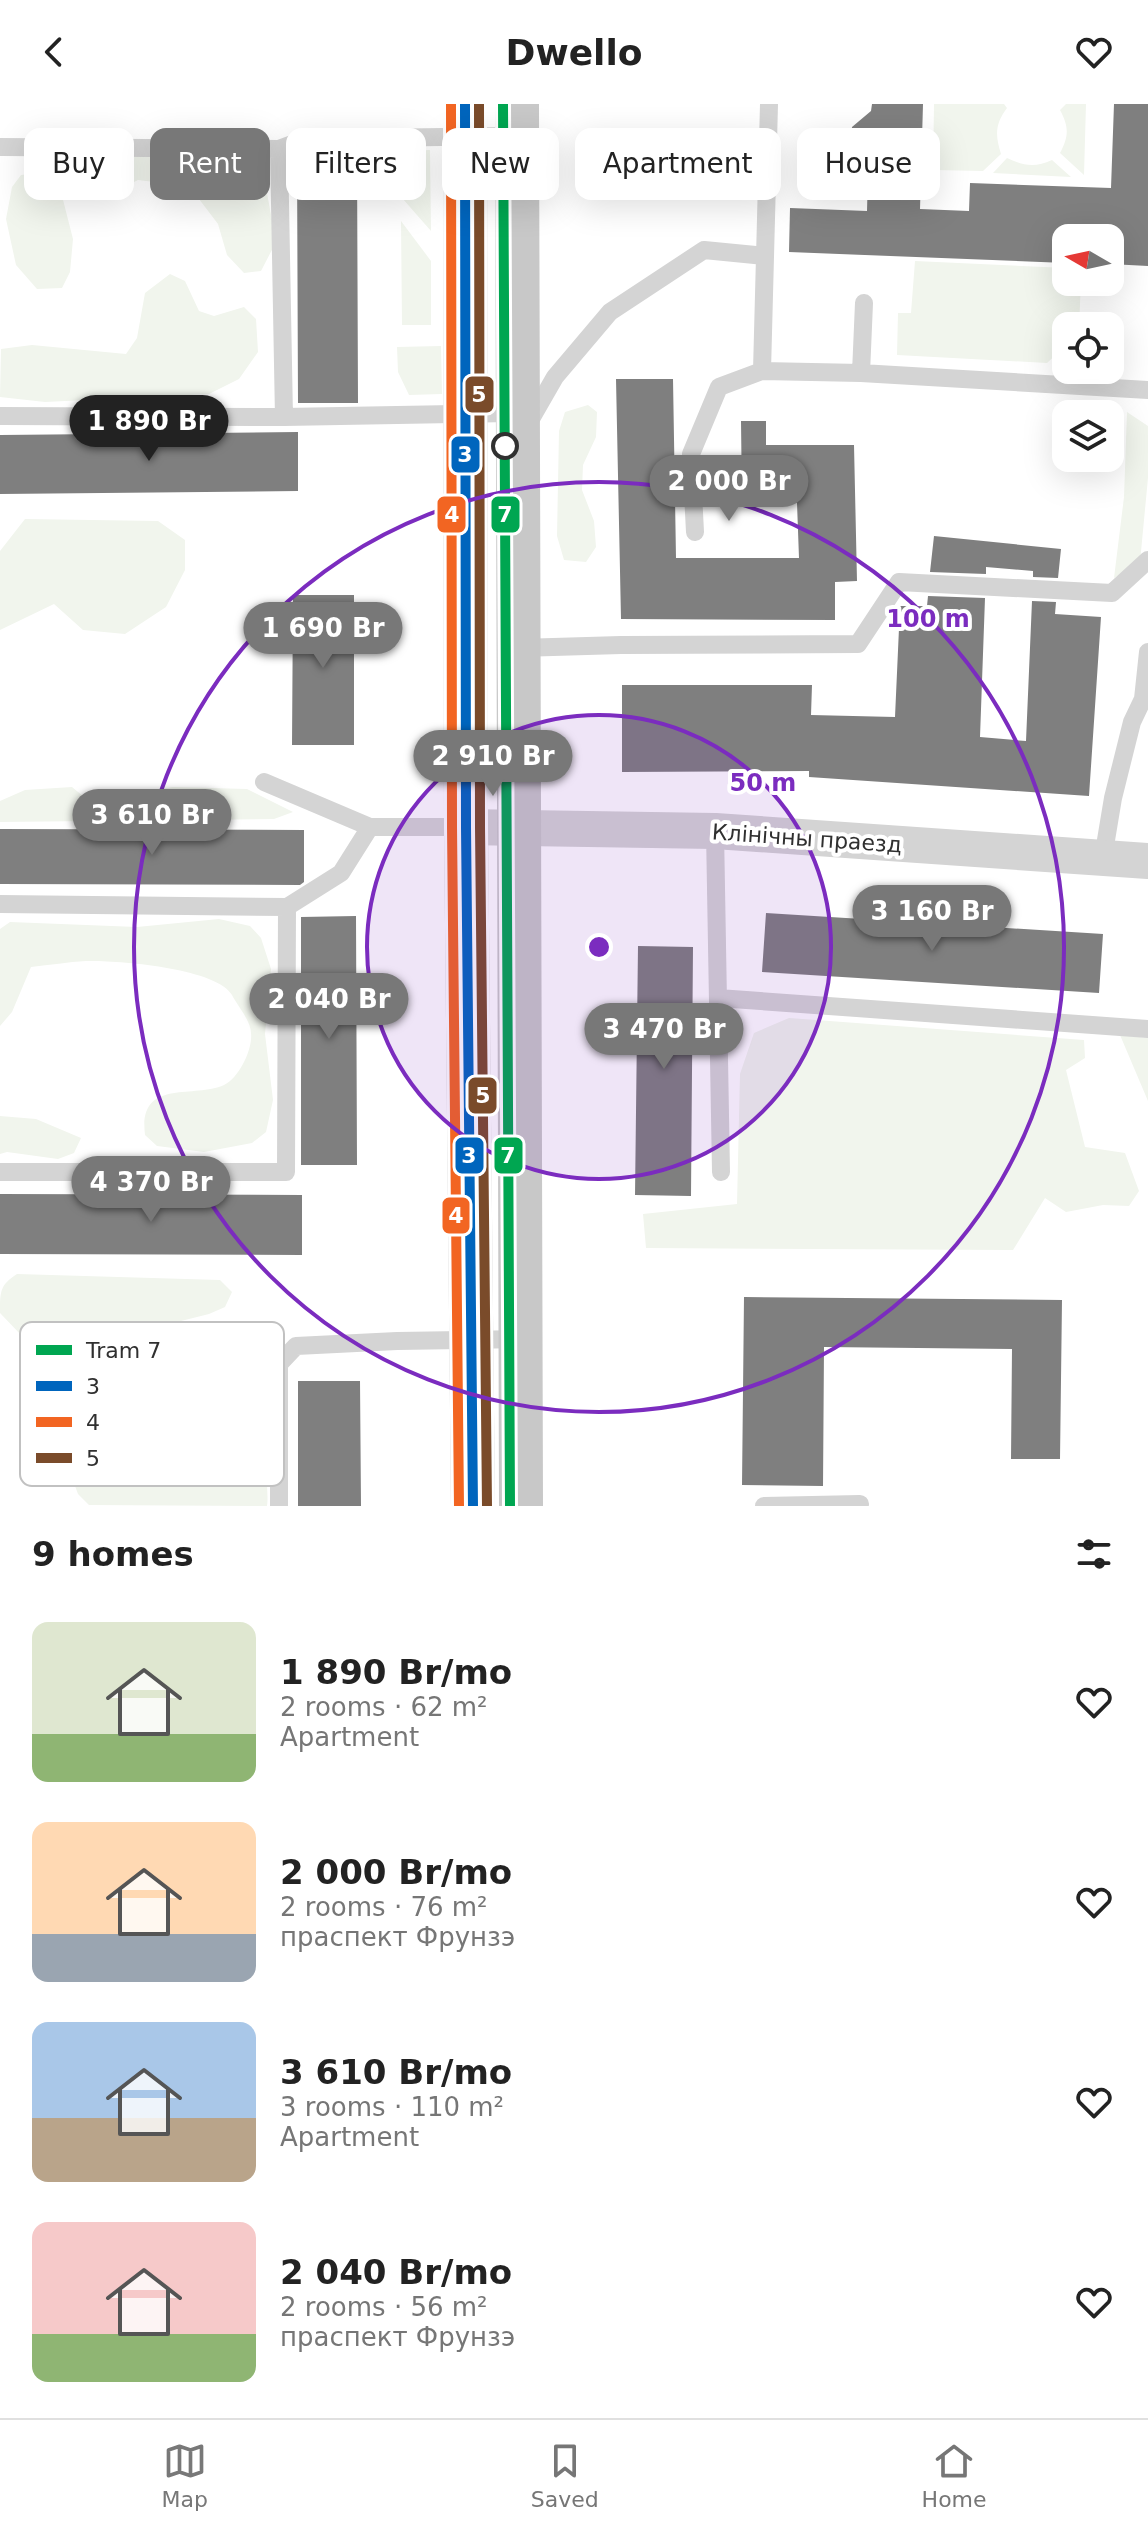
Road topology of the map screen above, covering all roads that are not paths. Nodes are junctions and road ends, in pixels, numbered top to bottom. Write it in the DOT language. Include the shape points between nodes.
graph roads {
  1 [pos="769,104"];
  2 [pos="465,120"];
  3 [pos="517,120"];
  4 [pos="0,147"];
  5 [pos="279,149"];
  6 [pos="765,256"];
  7 [pos="864,303"];
  8 [pos="762,371"];
  9 [pos="861,373"];
  10 [pos="1148,390"];
  11 [pos="466,413"];
  12 [pos="0,416"];
  13 [pos="284,417"];
  14 [pos="519,427"];
  15 [pos="695,532"];
  16 [pos="1148,560"];
  17 [pos="519,648"];
  18 [pos="1148,652"];
  19 [pos="1146,699"];
  20 [pos="264,782"];
  21 [pos="370,827"];
  22 [pos="466,827"];
  23 [pos="518,828"];
  24 [pos="715,831"];
  25 [pos="1103,858"];
  26 [pos="1148,861"];
  27 [pos="0,904"];
  28 [pos="287,907"];
  29 [pos="718,998"];
  30 [pos="1148,1029"];
  31 [pos="0,1172"];
  32 [pos="721,1172"];
  33 [pos="472,1339"];
  34 [pos="520,1339"];
  35 [pos="284,1359"];
  36 [pos="860,1504"];
  37 [pos="473,1506"];
  38 [pos="521,1506"];
  39 [pos="764,1506"];
  1 -- 6 [label="lane"];
  2 -- 3 [label="lane"];
  2 -- 5 [label="lane" via="306,139"];
  2 -- 11 [label="main road"];
  3 -- 14 [label="main road"];
  4 -- 5 [label="lane"];
  5 -- 13 [label="lane"];
  6 -- 8 [label="lane"];
  6 -- 14 [label="lane" via="704,250 610,312"];
  7 -- 9 [label="lane"];
  8 -- 9 [label="lane"];
  8 -- 15 [label="lane" via="719,387 691,454"];
  9 -- 10 [label="lane"];
  11 -- 13 [label="lane"];
  11 -- 14 [label="lane"];
  11 -- 22 [label="main road"];
  12 -- 13 [label="lane"];
  14 -- 17 [label="main road"];
  16 -- 17 [label="lane" via="1112,593 899,582 858,644"];
  17 -- 23 [label="main road"];
  18 -- 19 [label="lane"];
  19 -- 25 [label="lane" via="1132,722"];
  20 -- 21 [label="lane"];
  21 -- 22 [label="lane"];
  21 -- 28 [label="lane" via="341,873"];
  22 -- 23 [label="street, Клінічны праезд"];
  22 -- 33 [label="main road"];
  23 -- 24 [label="street, Клінічны праезд"];
  23 -- 34 [label="main road"];
  24 -- 25 [label="street, Клінічны праезд"];
  24 -- 29 [label="lane"];
  25 -- 26 [label="street, Клінічны праезд"];
  27 -- 28 [label="lane"];
  28 -- 31 [label="lane" via="286,1172"];
  29 -- 30 [label="lane"];
  29 -- 32 [label="lane"];
  33 -- 34 [label="lane"];
  33 -- 35 [label="lane" via="296,1346"];
  33 -- 37 [label="main road"];
  34 -- 38 [label="main road"];
  36 -- 39 [label="lane"];
}
